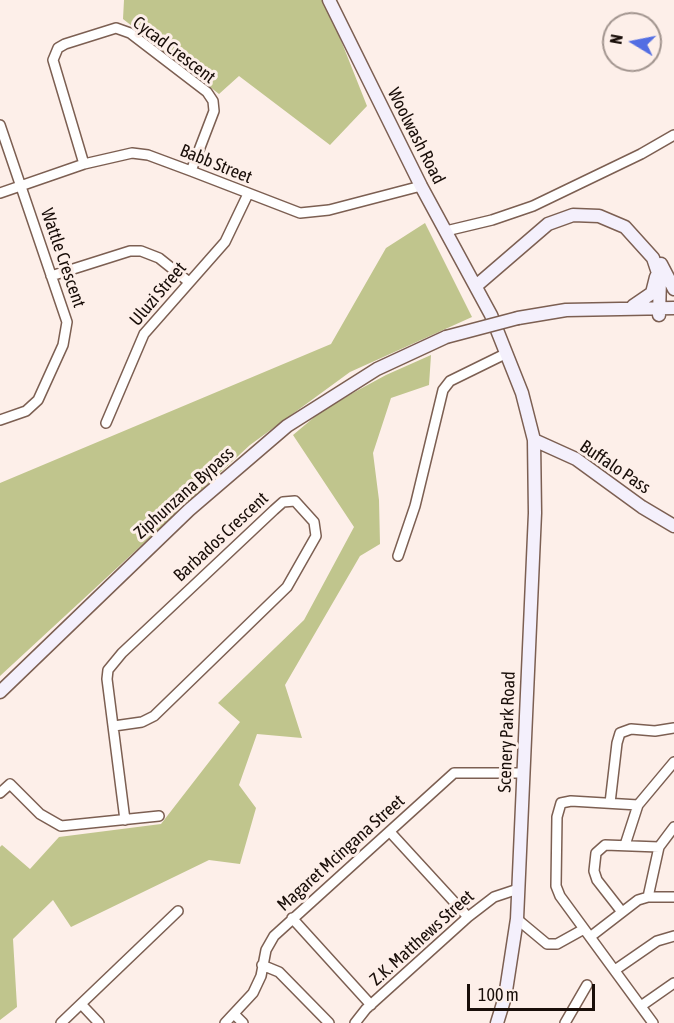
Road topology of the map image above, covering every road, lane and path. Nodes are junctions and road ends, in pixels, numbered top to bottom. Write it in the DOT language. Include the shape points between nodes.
graph roads {
  1 [pos="328,0"];
  2 [pos="0,125"];
  3 [pos="674,135"];
  4 [pos="84,164"];
  5 [pos="191,171"];
  6 [pos="21,186"];
  7 [pos="421,186"];
  8 [pos="0,194"];
  9 [pos="248,194"];
  10 [pos="446,231"];
  11 [pos="644,245"];
  12 [pos="653,258"];
  13 [pos="51,276"];
  14 [pos="189,282"];
  15 [pos="476,286"];
  16 [pos="674,289"];
  17 [pos="620,308"];
  18 [pos="674,308"];
  19 [pos="659,311"];
  20 [pos="674,315"];
  21 [pos="519,321"];
  22 [pos="507,353"];
  23 [pos="0,420"];
  24 [pos="106,423"];
  25 [pos="534,440"];
  26 [pos="674,526"];
  27 [pos="398,556"];
  28 [pos="0,692"];
  29 [pos="114,726"];
  30 [pos="674,728"];
  31 [pos="674,762"];
  32 [pos="524,773"];
  33 [pos="670,775"];
  34 [pos="0,793"];
  35 [pos="610,803"];
  36 [pos="638,806"];
  37 [pos="159,816"];
  38 [pos="125,820"];
  39 [pos="674,827"];
  40 [pos="390,831"];
  41 [pos="625,845"];
  42 [pos="659,848"];
  43 [pos="518,889"];
  44 [pos="648,897"];
  45 [pos="674,897"];
  46 [pos="178,911"];
  47 [pos="622,912"];
  48 [pos="468,917"];
  49 [pos="292,918"];
  50 [pos="517,919"];
  51 [pos="587,933"];
  52 [pos="674,936"];
  53 [pos="262,965"];
  54 [pos="615,970"];
  55 [pos="674,983"];
  56 [pos="587,985"];
  57 [pos="82,1005"];
  58 [pos="371,1005"];
  59 [pos="641,1006"];
  60 [pos="234,1014"];
  61 [pos="61,1023"];
  62 [pos="99,1023"];
  63 [pos="225,1023"];
  64 [pos="243,1023"];
  65 [pos="329,1023"];
  66 [pos="355,1023"];
  67 [pos="497,1023"];
  68 [pos="565,1023"];
  69 [pos="653,1023"];
  1 -- 7 [label="main road, Woolwash Road"];
  2 -- 6 [label="street, Wattle Crescent"];
  3 -- 10 [label="street" via="533,206"];
  4 -- 5 [label="street, Babb Street" via="132,153"];
  4 -- 5 [label="street, Cycad Crescent" via="53,60 58,48 65,44 116,28 130,33 207,92 213,101 214,111"];
  4 -- 6 [label="street, Babb Street"];
  5 -- 9 [label="street, Babb Street"];
  6 -- 8 [label="street, Babb Street"];
  6 -- 13 [label="street, Wattle Crescent"];
  7 -- 9 [label="street, Babb Street" via="314,213 300,213"];
  7 -- 10 [label="main road, Woolwash Road"];
  9 -- 14 [label="street, Uluzi Street" via="225,242"];
  10 -- 15 [label="main road, Woolwash Road"];
  11 -- 12 [label="main road"];
  11 -- 15 [label="main road" via="614,220 585,214 561,218 534,235"];
  11 -- 16 [label="main road" via="656,256"];
  12 -- 17 [label="main road" via="656,278 651,293 640,303"];
  12 -- 19 [label="main road" via="660,279"];
  13 -- 14 [label="street" via="141,251 159,258"];
  13 -- 23 [label="street, Wattle Crescent" via="67,322 63,345 33,406"];
  14 -- 24 [label="street, Uluzi Street" via="144,334"];
  15 -- 22 [label="main road, Woolwash Road"];
  17 -- 19 [label="main road"];
  17 -- 21 [label="main road" via="566,310"];
  18 -- 19 [label="main road"];
  19 -- 20 [label="main road"];
  19 -- 21 [label="main road"];
  21 -- 28 [label="main road, Ziphunzana Bypass" via="447,340 377,369 287,426 189,510"];
  22 -- 25 [label="main road, Woolwash Road"];
  22 -- 27 [label="street" via="450,381 443,390 415,506"];
  25 -- 26 [label="main road, Buffalo Pass" via="576,459"];
  25 -- 32 [label="main road, Scenery Park Road" via="536,513"];
  29 -- 29 [label="street, Barbados Crescent" via="107,679 112,664 274,510 283,502 295,501 314,522 316,536 287,587 154,716"];
  29 -- 38 [label="street, Barbados Crescent"];
  30 -- 35 [label="street" via="620,733"];
  31 -- 33 [label="street"];
  32 -- 40 [label="street, Magaret Mcingana Street" via="454,773"];
  32 -- 43 [label="main road, Scenery Park Road"];
  33 -- 36 [label="street"];
  34 -- 38 [label="street" via="10,784 40,814 61,826"];
  35 -- 36 [label="street"];
  35 -- 51 [label="street" via="566,801 561,803 557,816 557,892"];
  36 -- 41 [label="street"];
  37 -- 38 [label="street"];
  39 -- 42 [label="street"];
  40 -- 48 [label="street"];
  40 -- 49 [label="street, Magaret Mcingana Street"];
  41 -- 42 [label="street"];
  41 -- 47 [label="street" via="600,848 594,862 597,880"];
  42 -- 44 [label="street"];
  43 -- 48 [label="street, Z.K. Matthews Street" via="494,897"];
  43 -- 50 [label="main road, Scenery Park Road"];
  44 -- 45 [label="street"];
  44 -- 47 [label="street"];
  46 -- 57 [label="street"];
  47 -- 51 [label="street"];
  48 -- 58 [label="street, Z.K. Matthews Street"];
  49 -- 53 [label="street, Magaret Mcingana Street" via="274,936"];
  49 -- 58 [label="street"];
  50 -- 51 [label="street" via="547,944"];
  50 -- 67 [label="main road, Scenery Park Road"];
  51 -- 54 [label="street"];
  52 -- 54 [label="street" via="657,942"];
  53 -- 60 [label="street, Magaret Mcingana Street" via="253,993"];
  53 -- 65 [label="street" via="279,972"];
  54 -- 59 [label="street"];
  55 -- 59 [label="street"];
  56 -- 68 [label="street"];
  57 -- 61 [label="street"];
  57 -- 62 [label="street"];
  58 -- 66 [label="street, Z.K. Matthews Street"];
  59 -- 69 [label="street"];
  60 -- 63 [label="street, Magaret Mcingana Street"];
  60 -- 64 [label="street"];
}
